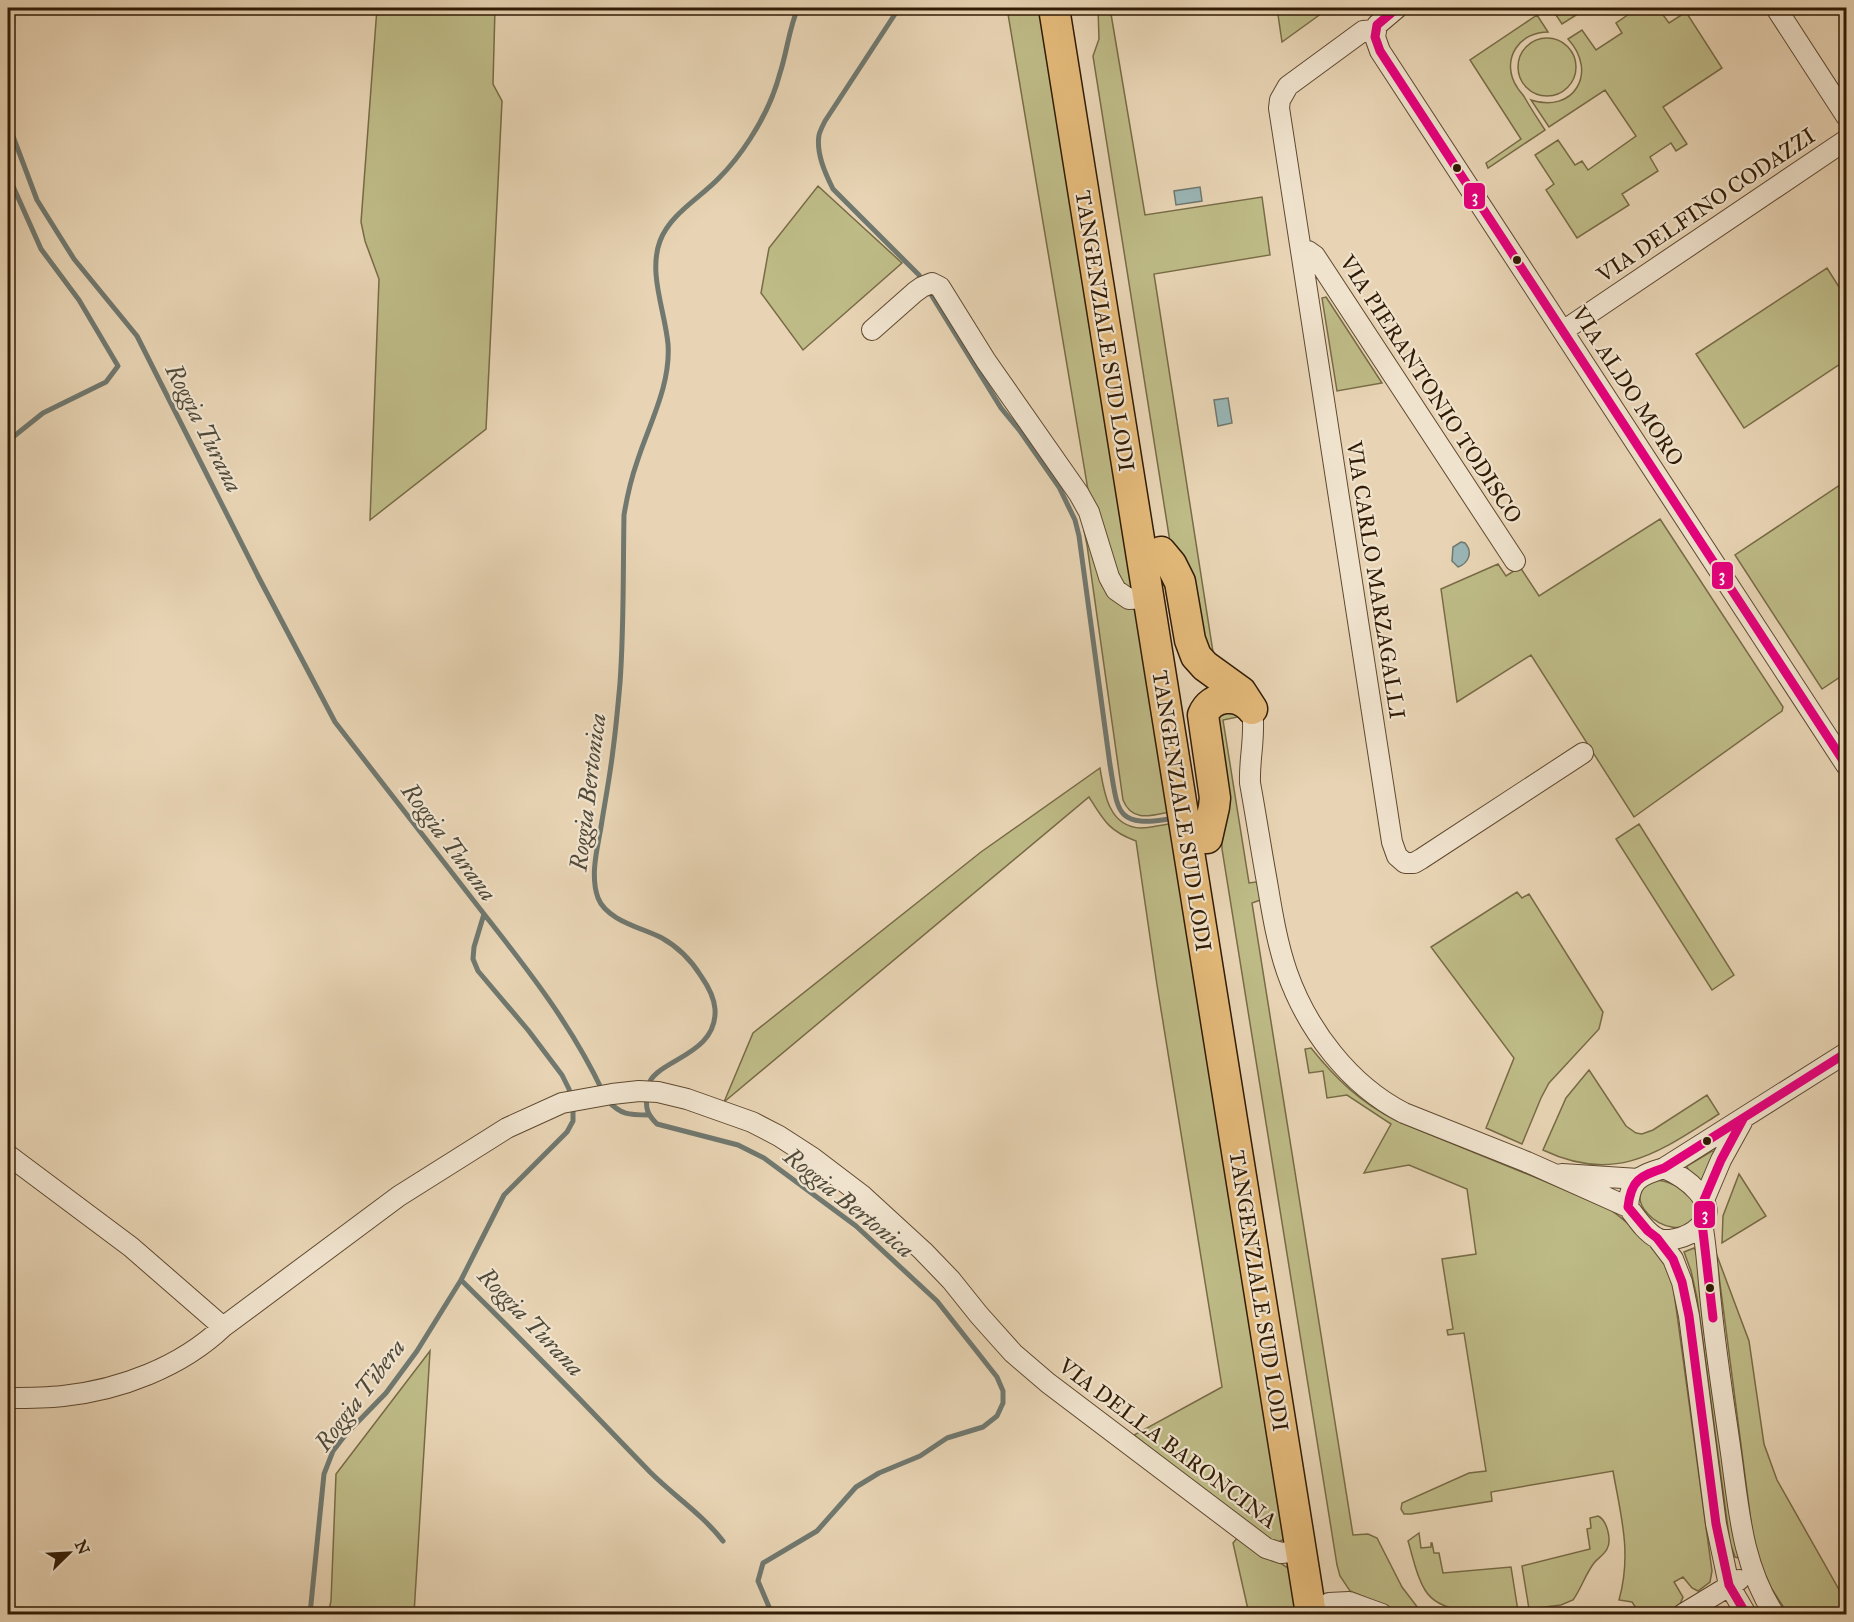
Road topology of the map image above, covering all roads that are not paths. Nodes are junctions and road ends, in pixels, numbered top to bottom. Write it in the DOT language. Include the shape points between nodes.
graph roads {
  1 [pos="1054,8"];
  2 [pos="1075,8"];
  3 [pos="1397,8"];
  4 [pos="1776,8"];
  5 [pos="1375,30"];
  6 [pos="1846,116"];
  7 [pos="1846,140"];
  8 [pos="1302,251"];
  9 [pos="872,330"];
  10 [pos="1563,331"];
  11 [pos="1161,552"];
  12 [pos="1515,561"];
  13 [pos="1147,598"];
  14 [pos="1251,709"];
  15 [pos="1583,753"];
  16 [pos="1846,765"];
  17 [pos="1207,838"];
  18 [pos="1846,1053"];
  19 [pos="1743,1119"];
  20 [pos="8,1155"];
  21 [pos="1664,1168"];
  22 [pos="1548,1172"];
  23 [pos="1638,1179"];
  24 [pos="1704,1200"];
  25 [pos="1628,1207"];
  26 [pos="1702,1223"];
  27 [pos="1657,1238"];
  28 [pos="223,1327"];
  29 [pos="8,1398"];
  30 [pos="1301,1551"];
  31 [pos="1752,1574"];
  32 [pos="1729,1586"];
  33 [pos="1324,1611"];
  34 [pos="1382,1614"];
  35 [pos="1683,1614"];
  36 [pos="1746,1614"];
  37 [pos="1774,1614"];
  1 -- 13 [label="highway, TANGENZIALE SUD LODI"];
  2 -- 11 [label="highway, TANGENZIALE SUD LODI"];
  3 -- 5 [label="street"];
  4 -- 6 [label="street"];
  5 -- 8 [label="street, VIA CARLO MARZAGALLI" via="1358,34 1296,80 1280,100"];
  5 -- 10 [label="street, VIA ALDO MORO" via="1380,51"];
  7 -- 10 [label="street, VIA DELFINO CODAZZI"];
  8 -- 12 [label="street, VIA PIERANTONIO TODISCO" via="1315,256"];
  8 -- 15 [label="street, VIA CARLO MARZAGALLI" via="1397,856 1405,863 1414,863"];
  9 -- 13 [label="street" via="927,285 940,287 986,362 1079,494 1116,590 1129,599"];
  10 -- 16 [label="street, VIA ALDO MORO"];
  11 -- 14 [label="highway" via="1180,582 1196,656 1241,692"];
  11 -- 17 [label="highway, TANGENZIALE SUD LODI"];
  13 -- 30 [label="highway, TANGENZIALE SUD LODI"];
  14 -- 17 [label="highway" via="1245,701 1228,697 1205,709 1215,798"];
  14 -- 22 [label="street" via="1254,726 1250,783 1277,939 1287,973 1319,1035 1352,1076 1387,1105"];
  17 -- 33 [label="highway, TANGENZIALE SUD LODI"];
  18 -- 19 [label="street"];
  19 -- 21 [label="street"];
  19 -- 24 [label="street"];
  20 -- 28 [label="street" via="131,1247"];
  21 -- 23 [label="street"];
  21 -- 24 [label="street" via="1679,1174"];
  22 -- 23 [label="street"];
  22 -- 25 [label="street"];
  23 -- 25 [label="street" via="1629,1191"];
  24 -- 26 [label="street"];
  25 -- 27 [label="street"];
  26 -- 27 [label="street" via="1683,1237"];
  26 -- 31 [label="street" via="1739,1515"];
  27 -- 32 [label="street" via="1673,1259 1682,1282 1716,1524"];
  28 -- 29 [label="street, VIA DELLA BARONCINA" via="194,1351 115,1386 63,1396"];
  28 -- 30 [label="street, VIA DELLA BARONCINA" via="399,1196 507,1128 587,1098 648,1091 687,1099 752,1122 813,1158 863,1196 923,1251 1013,1353 1048,1383 1259,1544 1281,1553"];
  30 -- 33 [label="highway, TANGENZIALE SUD LODI"];
  31 -- 32 [label="street"];
  31 -- 37 [label="street"];
  32 -- 35 [label="street"];
  32 -- 36 [label="street"];
  33 -- 34 [label="street" via="1349,1602"];
}
